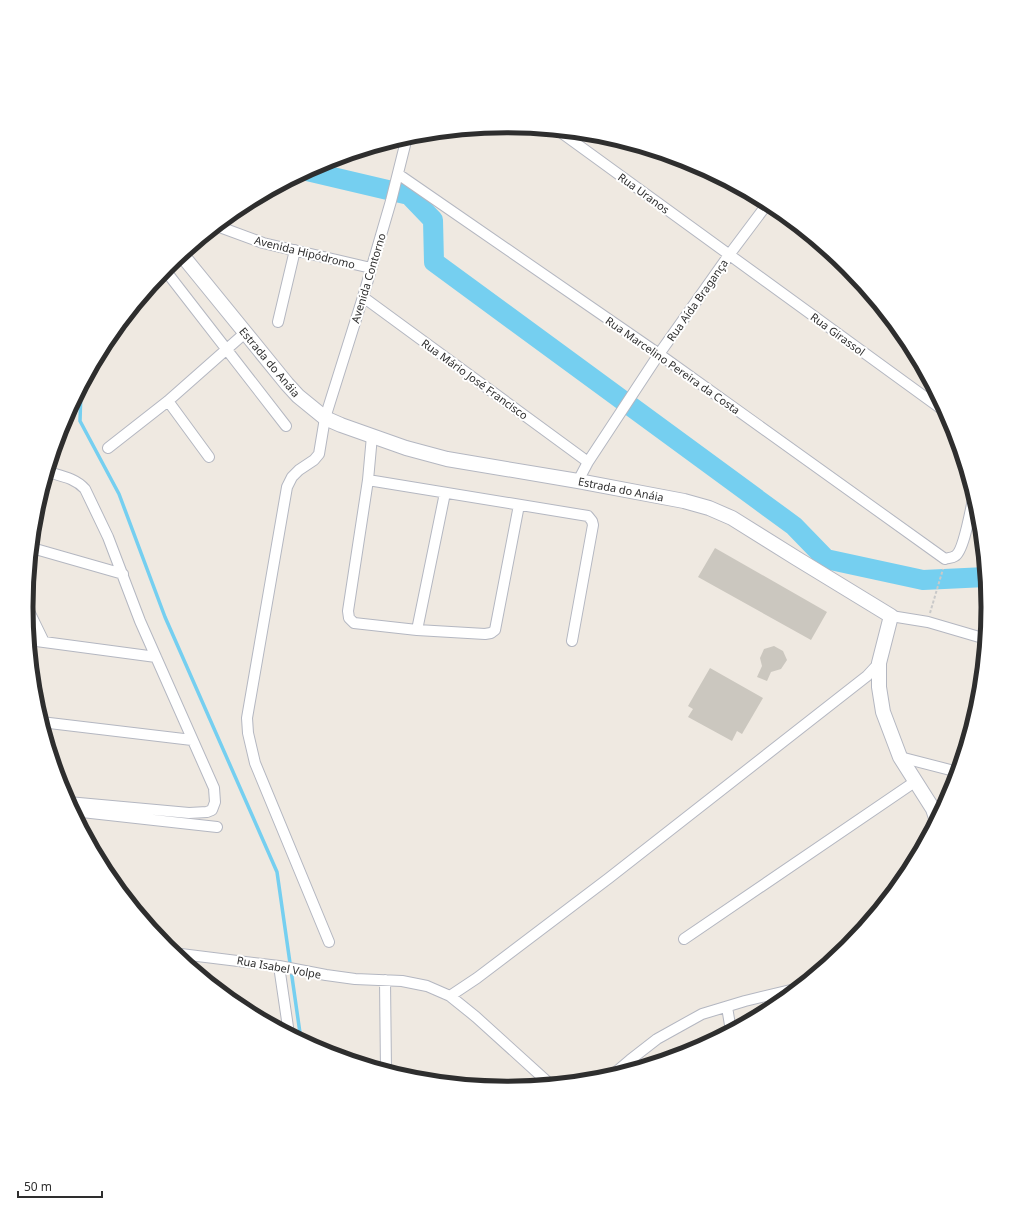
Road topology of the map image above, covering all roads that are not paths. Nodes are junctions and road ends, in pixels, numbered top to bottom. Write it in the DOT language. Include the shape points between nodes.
graph roads {
  1 [pos="567,137"];
  2 [pos="405,144"];
  3 [pos="398,176"];
  4 [pos="764,209"];
  5 [pos="223,228"];
  6 [pos="295,250"];
  7 [pos="729,255"];
  8 [pos="186,260"];
  9 [pos="372,268"];
  10 [pos="169,276"];
  11 [pos="363,297"];
  12 [pos="278,322"];
  13 [pos="245,333"];
  14 [pos="227,350"];
  15 [pos="659,354"];
  16 [pos="168,401"];
  17 [pos="936,405"];
  18 [pos="324,418"];
  19 [pos="286,426"];
  20 [pos="372,436"];
  21 [pos="108,448"];
  22 [pos="209,457"];
  23 [pos="588,462"];
  24 [pos="53,473"];
  25 [pos="368,480"];
  26 [pos="578,481"];
  27 [pos="445,493"];
  28 [pos="519,505"];
  29 [pos="971,507"];
  30 [pos="37,549"];
  31 [pos="123,574"];
  32 [pos="891,616"];
  33 [pos="33,620"];
  34 [pos="417,630"];
  35 [pos="981,638"];
  36 [pos="34,641"];
  37 [pos="572,641"];
  38 [pos="44,642"];
  39 [pos="156,657"];
  40 [pos="879,663"];
  41 [pos="47,723"];
  42 [pos="192,740"];
  43 [pos="900,757"];
  44 [pos="953,771"];
  45 [pos="916,781"];
  46 [pos="75,803"];
  47 [pos="80,812"];
  48 [pos="934,814"];
  49 [pos="217,827"];
  50 [pos="684,939"];
  51 [pos="329,942"];
  52 [pos="184,954"];
  53 [pos="279,966"];
  54 [pos="384,980"];
  55 [pos="786,991"];
  56 [pos="450,996"];
  57 [pos="727,1007"];
  58 [pos="730,1026"];
  59 [pos="287,1027"];
  60 [pos="386,1066"];
  61 [pos="624,1067"];
  62 [pos="546,1080"];
  1 -- 7 [label="street, Rua Uranos"];
  2 -- 3 [label="street, Avenida Contorno"];
  3 -- 9 [label="street, Avenida Contorno"];
  3 -- 15 [label="street, Rua Marcelino Pereira da Costa"];
  4 -- 7 [label="street, Rua Aída Bragança"];
  5 -- 6 [label="street, Avenida Hipódromo" via="263,243"];
  6 -- 9 [label="street, Avenida Hipódromo"];
  6 -- 12 [label="street"];
  7 -- 15 [label="street, Rua Aída Bragança"];
  7 -- 17 [label="street, Rua Girassol"];
  8 -- 13 [label="street, Estrada do Anáia"];
  9 -- 11 [label="street, Avenida Contorno"];
  10 -- 14 [label="street"];
  11 -- 18 [label="street, Avenida Contorno"];
  11 -- 23 [label="street, Rua Mário José Francisco"];
  13 -- 14 [label="street"];
  13 -- 18 [label="street, Estrada do Anáia" via="298,396"];
  14 -- 16 [label="street"];
  14 -- 19 [label="street"];
  15 -- 23 [label="street, Rua Aída Bragança"];
  15 -- 29 [label="street, Rua Marcelino Pereira da Costa" via="944,563 959,552"];
  16 -- 21 [label="street"];
  16 -- 22 [label="street"];
  18 -- 20 [label="street, Estrada do Anáia"];
  18 -- 51 [label="street, Avenida Contorno" via="319,454 292,477 287,487 247,718 256,763"];
  20 -- 25 [label="street"];
  20 -- 26 [label="street, Estrada do Anáia" via="447,459"];
  23 -- 26 [label="street, Rua Aída Bragança"];
  24 -- 31 [label="street" via="73,479 85,489"];
  25 -- 27 [label="street"];
  25 -- 34 [label="street" via="349,618 354,623"];
  26 -- 32 [label="street, Estrada do Anáia" via="684,500 732,518"];
  27 -- 28 [label="street"];
  27 -- 34 [label="street"];
  28 -- 34 [label="street" via="495,630 485,634"];
  28 -- 37 [label="street" via="588,516 592,521"];
  30 -- 31 [label="street"];
  31 -- 39 [label="street"];
  32 -- 35 [label="street" via="928,622"];
  32 -- 40 [label="street"];
  33 -- 38 [label="street"];
  36 -- 38 [label="street"];
  38 -- 39 [label="street"];
  39 -- 42 [label="street"];
  40 -- 43 [label="street" via="883,712"];
  40 -- 56 [label="street" via="867,676 609,878"];
  41 -- 42 [label="street"];
  42 -- 46 [label="street" via="214,788 215,802 212,810 188,813"];
  43 -- 44 [label="street"];
  43 -- 45 [label="street"];
  45 -- 48 [label="street"];
  45 -- 50 [label="street"];
  47 -- 49 [label="street"];
  52 -- 53 [label="street, Rua Isabel Volpe"];
  53 -- 54 [label="street, Rua Isabel Volpe" via="348,978"];
  53 -- 59 [label="street"];
  54 -- 56 [label="street, Rua Isabel Volpe" via="427,986"];
  54 -- 60 [label="street"];
  55 -- 57 [label="street"];
  56 -- 62 [label="street, Rua Isabel Volpe"];
  57 -- 58 [label="street"];
  57 -- 61 [label="street" via="702,1014 657,1039"];
}
